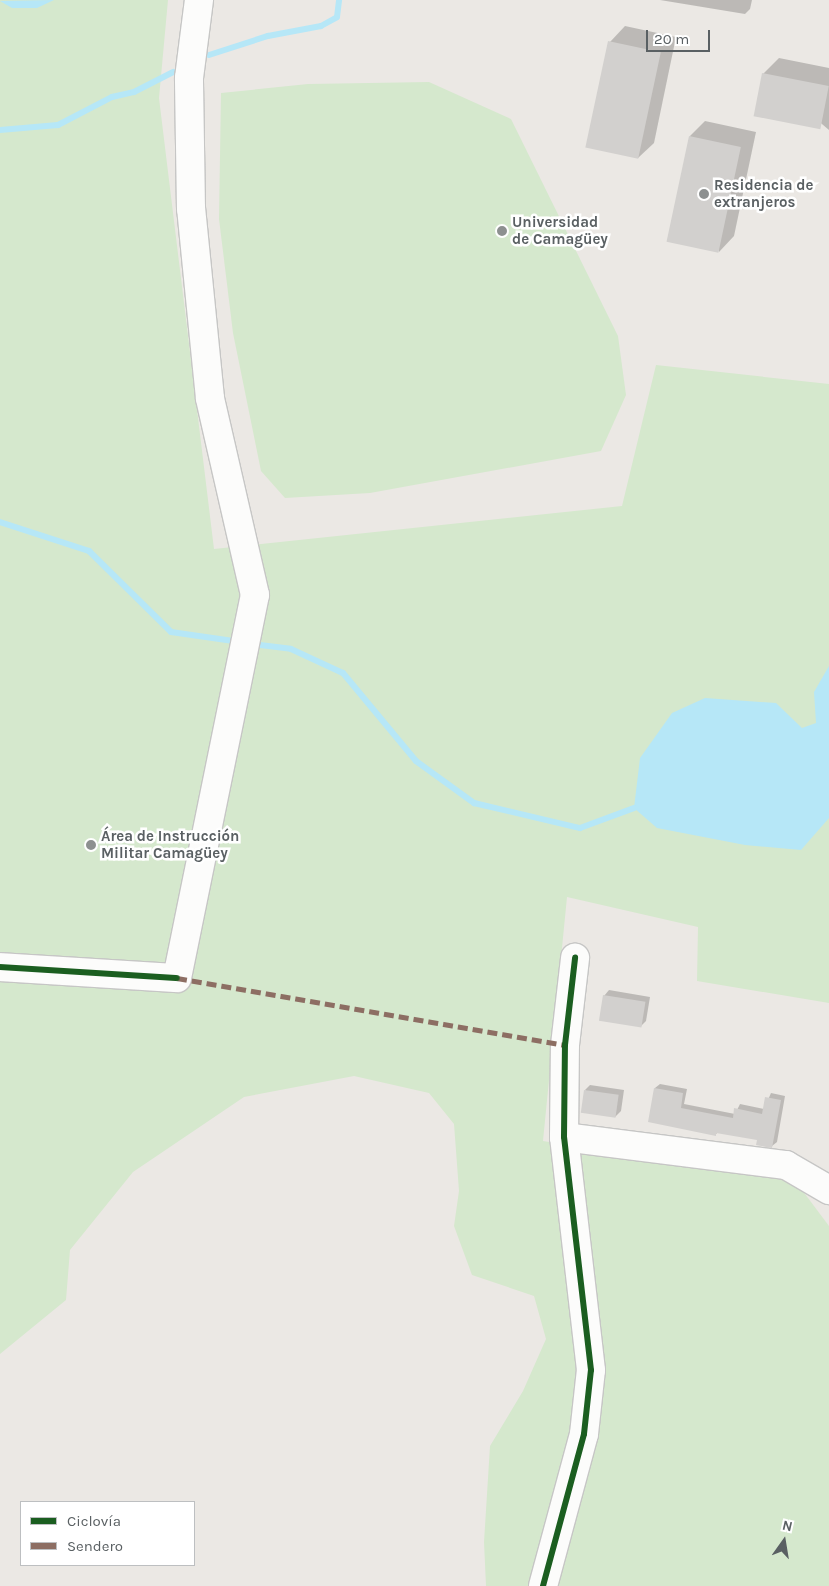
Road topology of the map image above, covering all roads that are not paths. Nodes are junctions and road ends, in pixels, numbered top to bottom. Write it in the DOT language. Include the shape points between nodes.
graph roads {
  1 [pos="199,0"];
  2 [pos="575,958"];
  3 [pos="0,967"];
  4 [pos="564,1137"];
  5 [pos="829,1190"];
  6 [pos="543,1586"];
  1 -- 3 [label="street" via="189,78 191,209 210,398 255,595 177,978"];
  2 -- 4 [label="street" via="565,1045"];
  4 -- 5 [label="street" via="786,1166"];
  4 -- 6 [label="street" via="591,1370 584,1434"];
}
